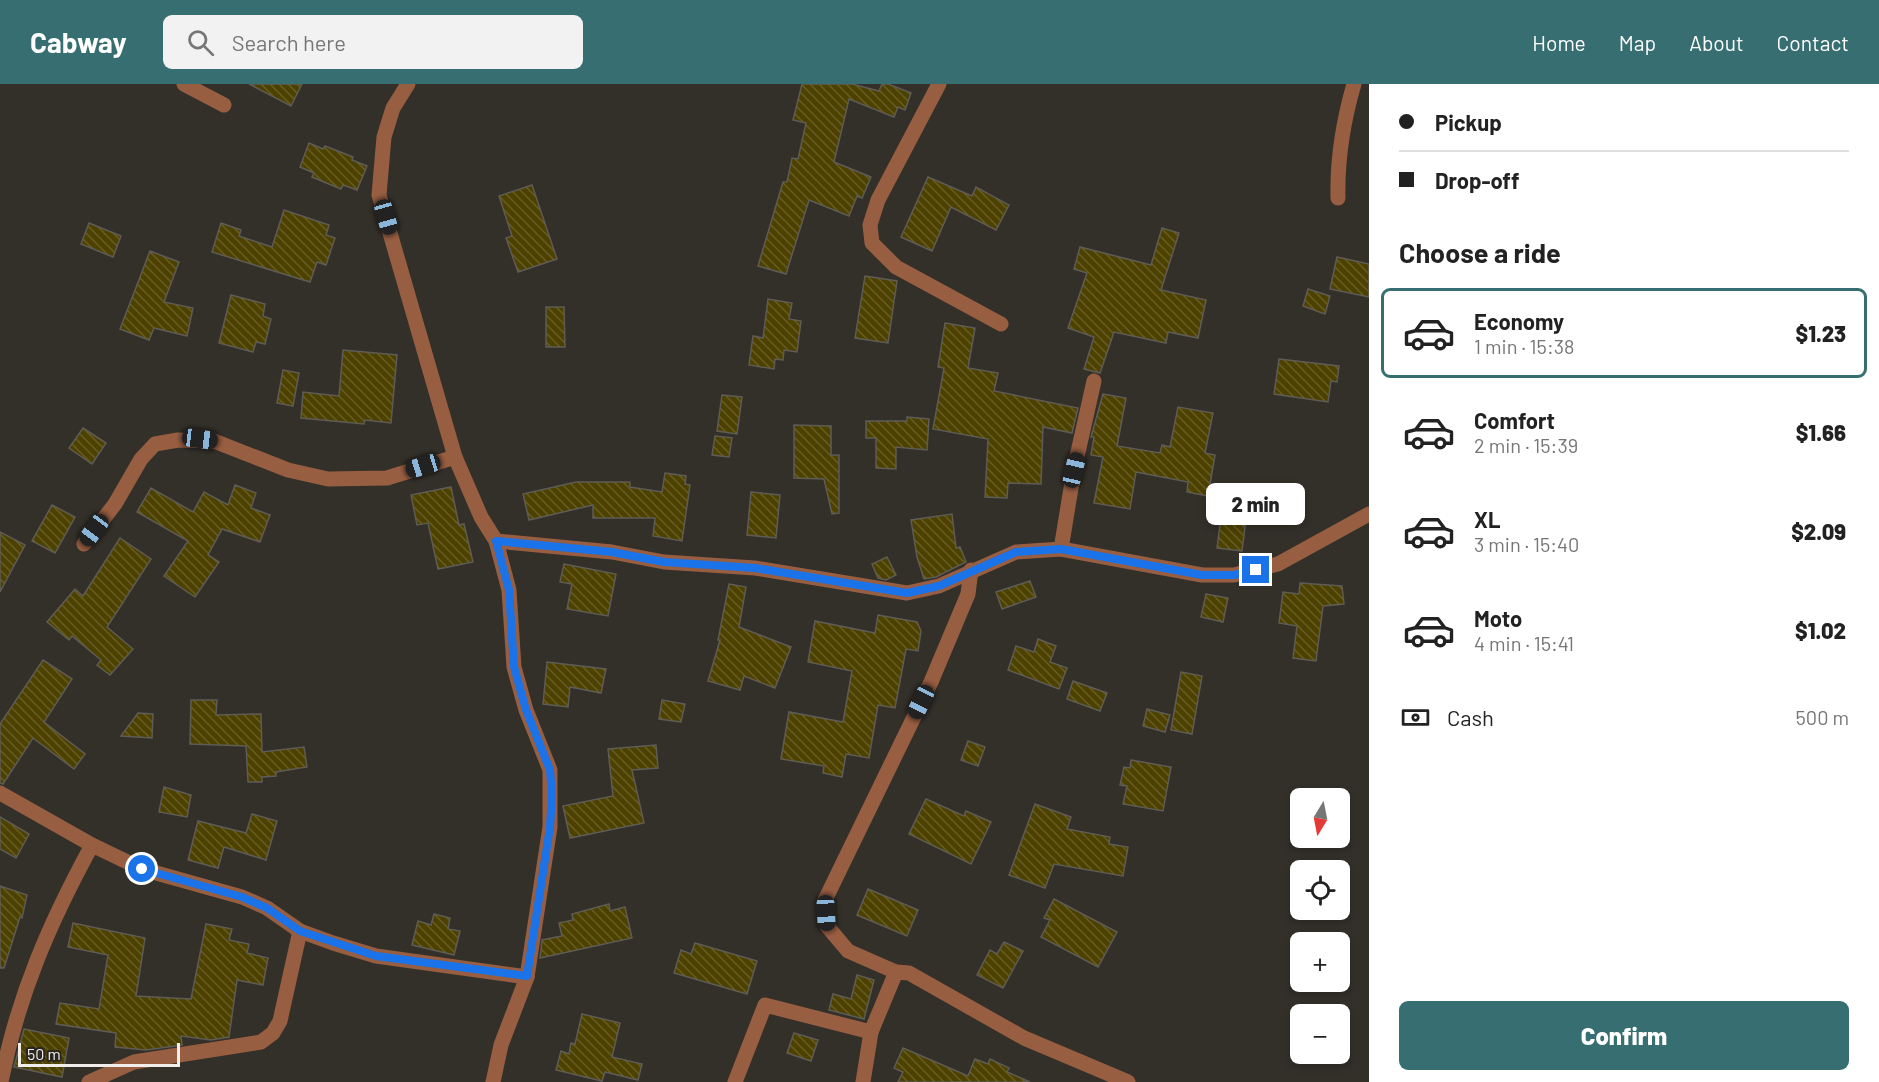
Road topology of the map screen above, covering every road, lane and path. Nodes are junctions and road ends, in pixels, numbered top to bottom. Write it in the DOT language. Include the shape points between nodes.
graph roads {
  1 [pos="184,84"];
  2 [pos="408,84"];
  3 [pos="939,84"];
  4 [pos="1354,84"];
  5 [pos="224,105"];
  6 [pos="1338,198"];
  7 [pos="1001,324"];
  8 [pos="1094,381"];
  9 [pos="455,457"];
  10 [pos="1369,514"];
  11 [pos="496,541"];
  12 [pos="84,544"];
  13 [pos="1061,549"];
  14 [pos="971,570"];
  15 [pos="0,793"];
  16 [pos="92,845"];
  17 [pos="300,931"];
  18 [pos="896,972"];
  19 [pos="527,976"];
  20 [pos="871,1032"];
  21 [pos="1,1082"];
  22 [pos="89,1082"];
  23 [pos="494,1082"];
  24 [pos="735,1082"];
  25 [pos="863,1082"];
  26 [pos="1128,1082"];
  1 -- 5 [label="street"];
  2 -- 9 [label="street" via="393,108 384,137 379,195"];
  3 -- 7 [label="street" via="878,200 870,225 872,243 896,267"];
  4 -- 6 [label="street" via="1341,137"];
  8 -- 13 [label="street"];
  9 -- 11 [label="street"];
  9 -- 12 [label="street" via="387,478 328,479 288,470 214,441 155,444"];
  10 -- 13 [label="street" via="1278,564 1234,575 1202,575"];
  11 -- 14 [label="street" via="612,552 664,562 755,568 907,593 939,586"];
  11 -- 19 [label="street" via="509,590 514,667 550,770 552,795"];
  13 -- 14 [label="street" via="1016,552"];
  14 -- 18 [label="street" via="968,594 930,682 825,900 827,926 848,951"];
  15 -- 16 [label="street"];
  16 -- 17 [label="street" via="142,869 242,897 267,908"];
  16 -- 21 [label="street" via="56,911 26,986"];
  17 -- 19 [label="street" via="376,956"];
  17 -- 22 [label="street" via="280,1021 267,1038 242,1047 134,1062"];
  18 -- 20 [label="street"];
  18 -- 26 [label="street" via="909,973 1024,1038"];
  19 -- 23 [label="street" via="501,1045"];
  20 -- 24 [label="street" via="765,1005"];
  20 -- 25 [label="street"];
}
